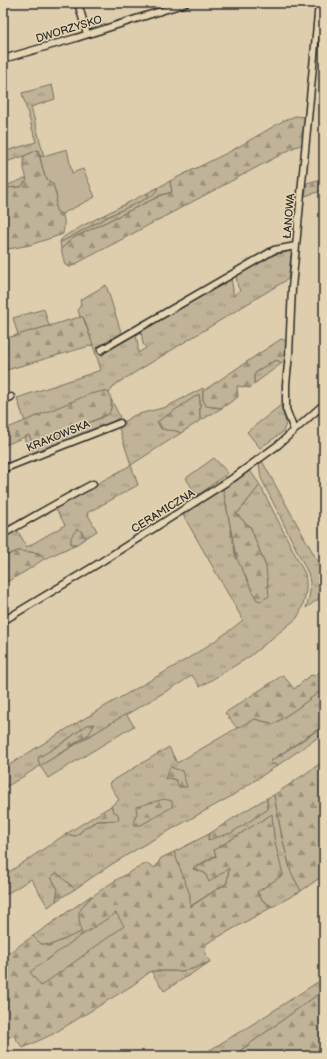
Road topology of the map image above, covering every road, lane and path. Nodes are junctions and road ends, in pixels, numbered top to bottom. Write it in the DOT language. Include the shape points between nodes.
graph roads {
  1 [pos="78,3"];
  2 [pos="186,3"];
  3 [pos="319,3"];
  4 [pos="87,34"];
  5 [pos="3,59"];
  6 [pos="296,246"];
  7 [pos="101,350"];
  8 [pos="11,397"];
  9 [pos="3,400"];
  10 [pos="324,404"];
  11 [pos="120,423"];
  12 [pos="294,430"];
  13 [pos="3,469"];
  14 [pos="93,484"];
  15 [pos="3,534"];
  16 [pos="3,621"];
  1 -- 4 [label="street"];
  2 -- 4 [label="street, DWORZYSKO"];
  3 -- 6 [label="street, ŁANOWA"];
  4 -- 5 [label="street, DWORZYSKO"];
  6 -- 7 [label="street" via="274,250"];
  6 -- 12 [label="street, ŁANOWA" via="286,384 286,408"];
  8 -- 9 [label="street"];
  10 -- 12 [label="street, CERAMICZNA"];
  11 -- 13 [label="street, KRAKOWSKA"];
  12 -- 16 [label="street, CERAMICZNA" via="278,445 228,481"];
  14 -- 15 [label="street"];
}
